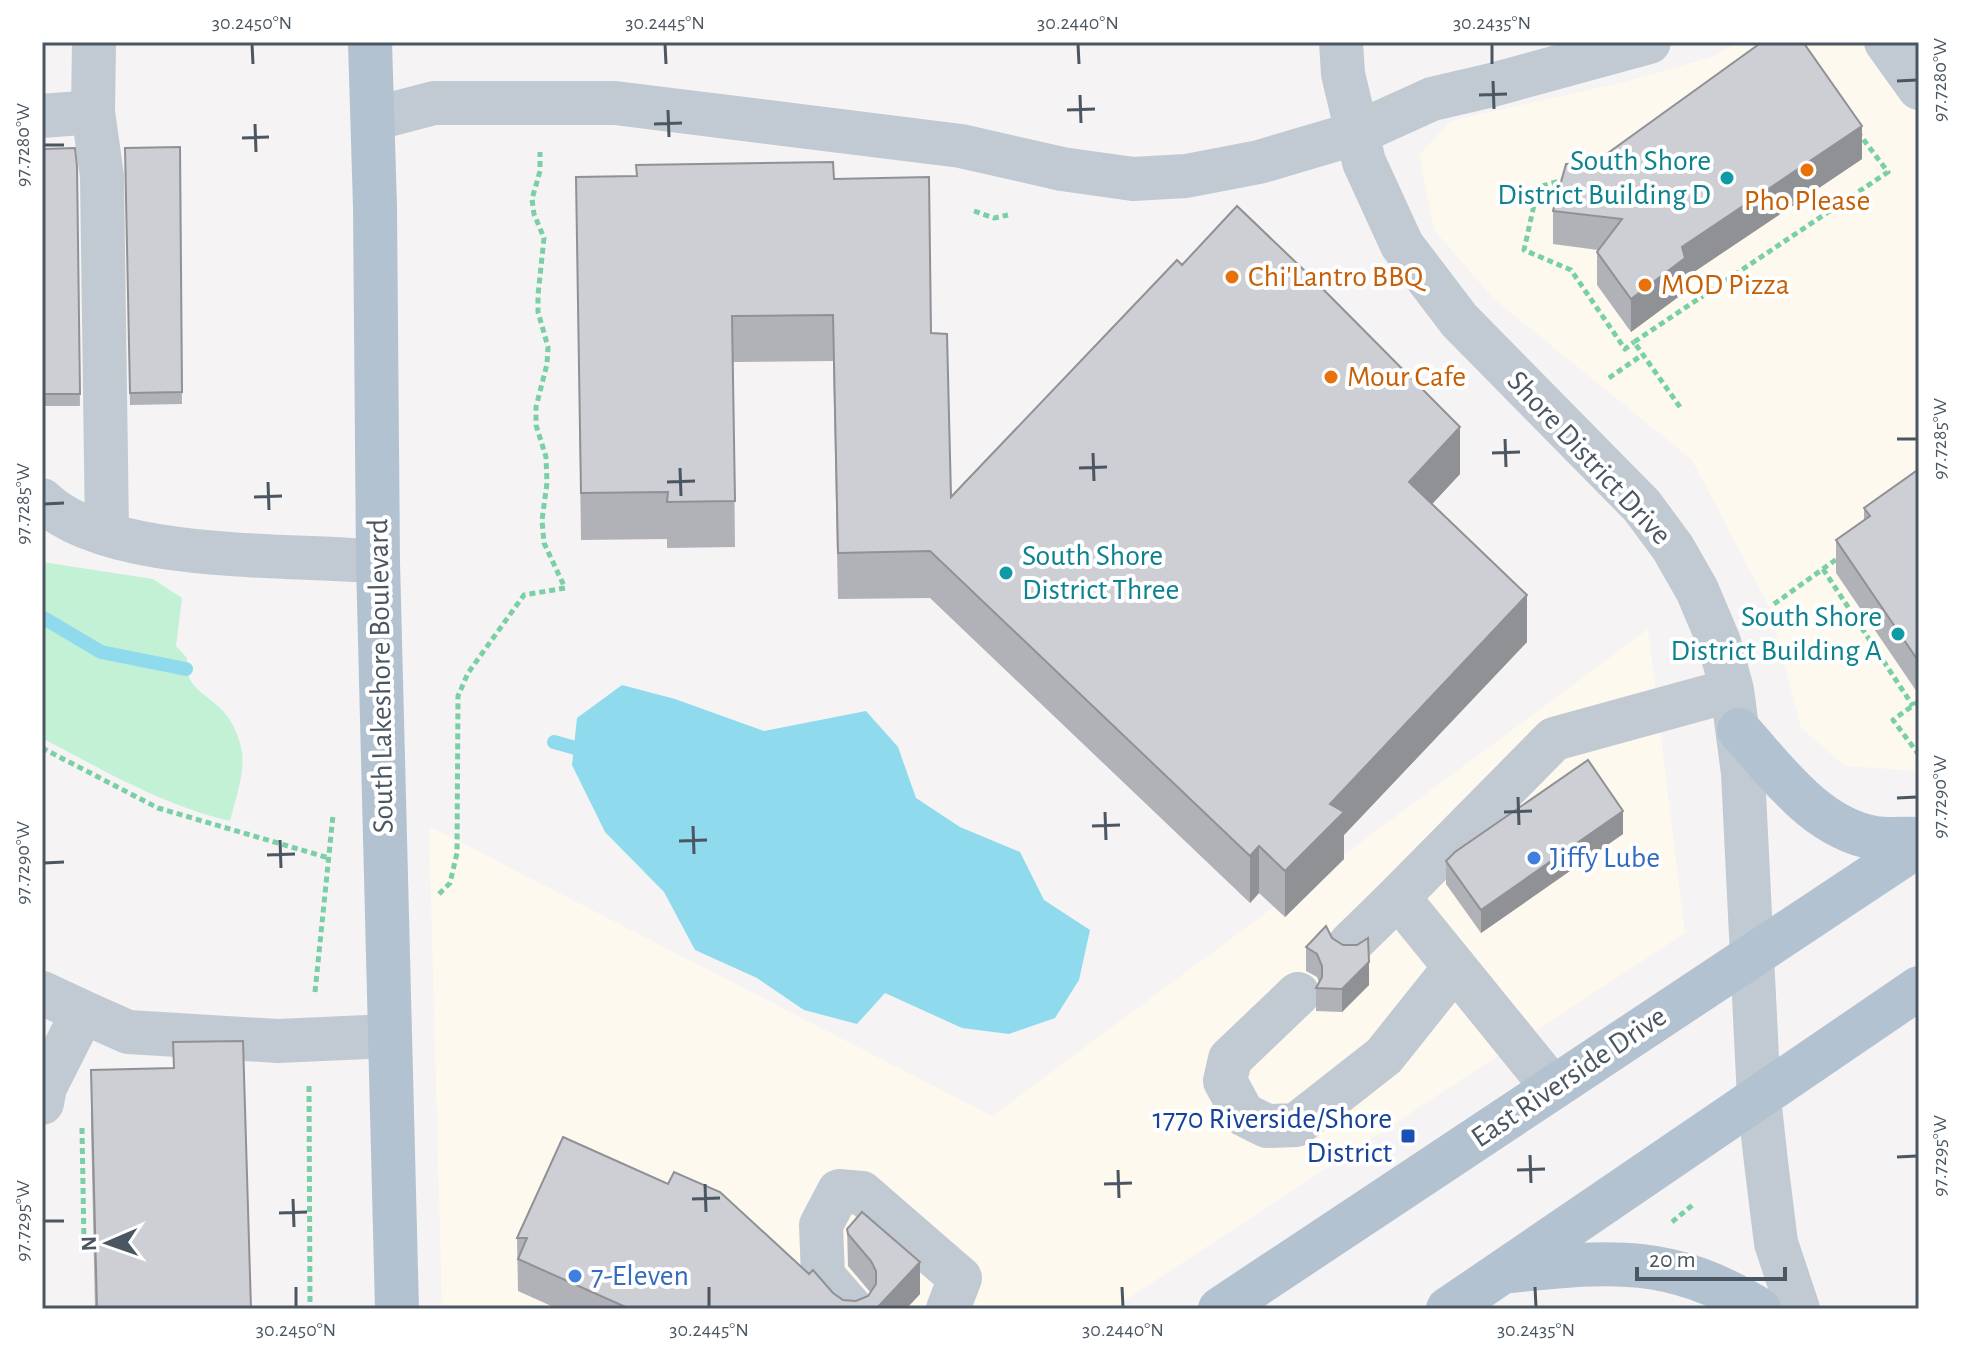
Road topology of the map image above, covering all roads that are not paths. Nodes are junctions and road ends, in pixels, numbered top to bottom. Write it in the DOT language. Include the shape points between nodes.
graph roads {
  1 [pos="94,42"];
  2 [pos="370,42"];
  3 [pos="1341,42"];
  4 [pos="1649,42"];
  5 [pos="1886,42"];
  6 [pos="1919,88"];
  7 [pos="93,112"];
  8 [pos="42,116"];
  9 [pos="373,119"];
  10 [pos="1357,133"];
  11 [pos="42,500"];
  12 [pos="107,533"];
  13 [pos="378,562"];
  14 [pos="1736,710"];
  15 [pos="1919,839"];
  16 [pos="1919,845"];
  17 [pos="1398,897"];
  18 [pos="1350,944"];
  19 [pos="1752,956"];
  20 [pos="1455,967"];
  21 [pos="42,993"];
  22 [pos="1298,994"];
  23 [pos="1917,994"];
  24 [pos="83,1012"];
  25 [pos="389,1036"];
  26 [pos="1553,1088"];
  27 [pos="1759,1098"];
  28 [pos="42,1103"];
  29 [pos="1504,1272"];
  30 [pos="1457,1307"];
  31 [pos="397,1309"];
  32 [pos="852,1309"];
  33 [pos="948,1309"];
  34 [pos="1220,1309"];
  35 [pos="1759,1309"];
  36 [pos="1798,1309"];
  1 -- 7 [label="street"];
  2 -- 9 [label="main road, South Lakeshore Boulevard"];
  3 -- 10 [label="street, Shore District Drive"];
  4 -- 10 [label="street" via="1432,99"];
  5 -- 6 [label="street"];
  7 -- 8 [label="street"];
  7 -- 12 [label="street" via="102,176"];
  9 -- 10 [label="street" via="434,103 615,103 961,146 1133,179 1186,176 1259,162"];
  9 -- 13 [label="main road, South Lakeshore Boulevard"];
  10 -- 14 [label="street, Shore District Drive" via="1364,162 1411,257 1459,320 1642,506 1673,548 1719,642"];
  11 -- 12 [label="street" via="57,515"];
  12 -- 13 [label="street" via="235,555"];
  13 -- 25 [label="main road, South Lakeshore Boulevard"];
  14 -- 15 [label="main road" via="1801,799 1836,824 1874,838"];
  14 -- 17 [label="street" via="1554,739"];
  14 -- 19 [label="street, Shore District Drive"];
  16 -- 19 [label="main road, East Riverside Drive"];
  17 -- 18 [label="street"];
  17 -- 20 [label="street"];
  19 -- 26 [label="main road, East Riverside Drive"];
  19 -- 27 [label="street, Shore District Drive"];
  20 -- 22 [label="street" via="1384,1056 1296,1125 1267,1126 1243,1114 1225,1081 1230,1059"];
  20 -- 26 [label="street"];
  21 -- 24 [label="street"];
  23 -- 27 [label="main road"];
  24 -- 25 [label="street" via="128,1032 278,1041"];
  24 -- 28 [label="street"];
  25 -- 31 [label="main road, South Lakeshore Boulevard"];
  26 -- 34 [label="main road, East Riverside Drive"];
  27 -- 29 [label="main road"];
  27 -- 36 [label="street, Shore District Drive" via="1776,1243"];
  29 -- 30 [label="main road"];
  29 -- 35 [label="main road" via="1590,1263 1642,1264 1692,1275"];
  32 -- 33 [label="street" via="823,1276 821,1225 839,1191 862,1193 960,1278"];
}
